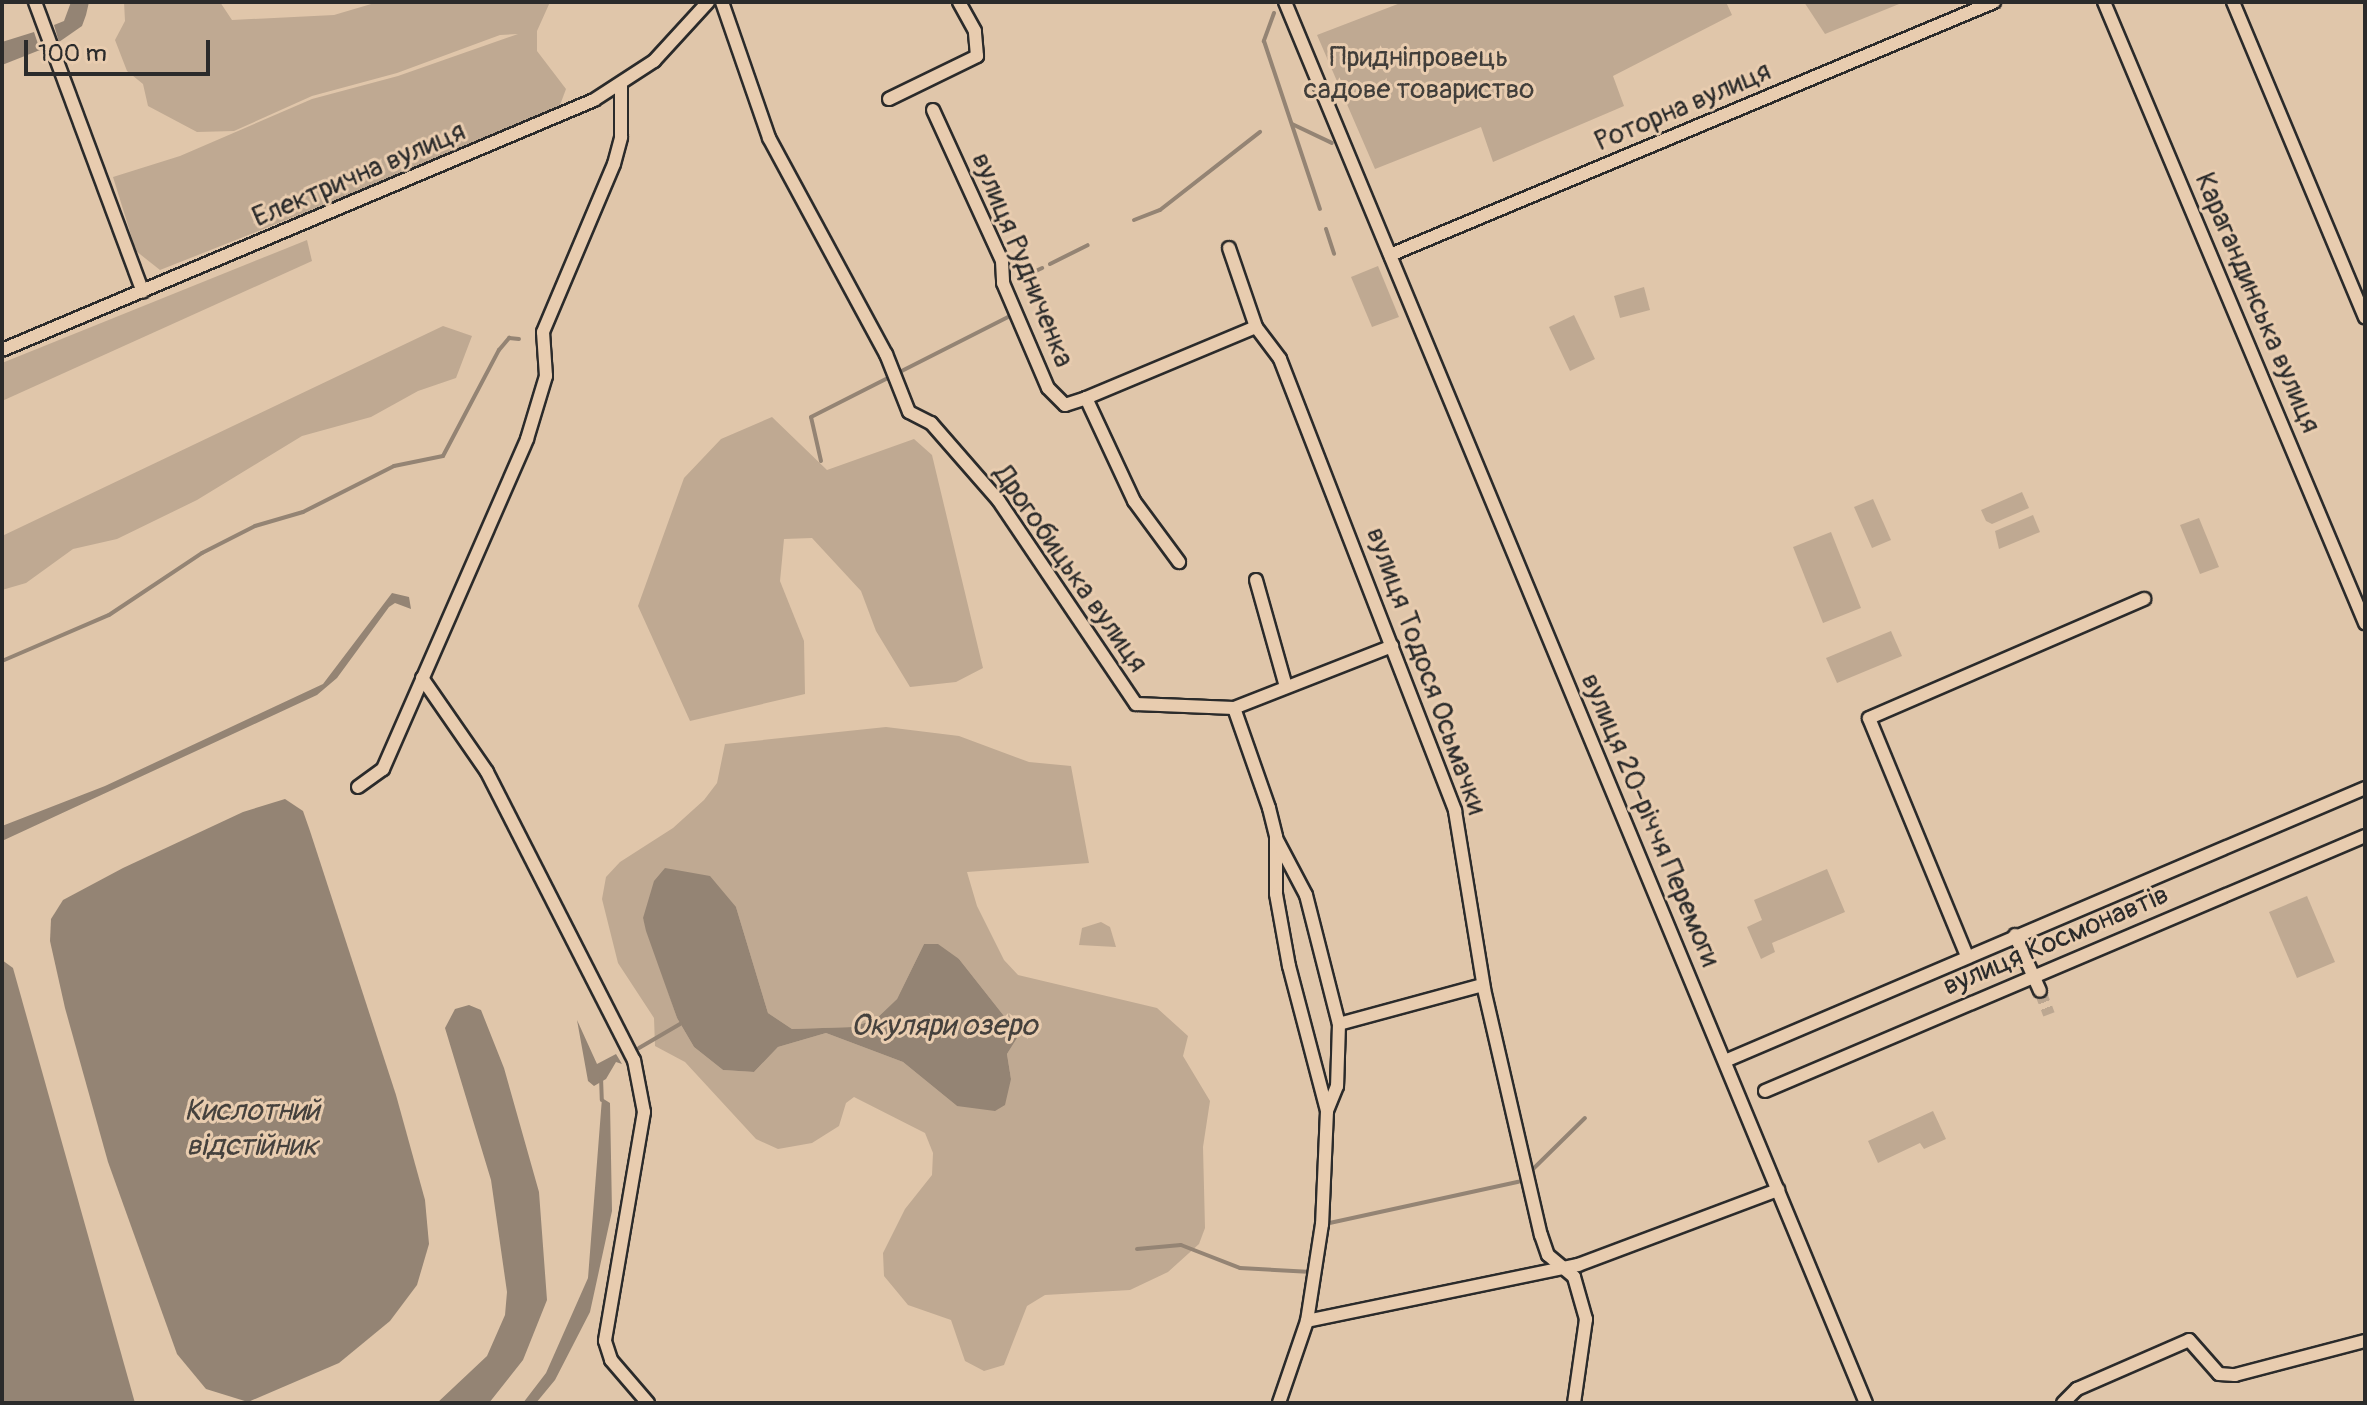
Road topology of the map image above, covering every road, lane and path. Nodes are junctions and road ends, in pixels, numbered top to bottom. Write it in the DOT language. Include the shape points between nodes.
graph roads {
  1 [pos="35,2"];
  2 [pos="708,2"];
  3 [pos="722,2"];
  4 [pos="959,2"];
  5 [pos="1285,2"];
  6 [pos="1994,2"];
  7 [pos="2104,2"];
  8 [pos="2233,2"];
  9 [pos="621,86"];
  10 [pos="889,99"];
  11 [pos="933,110"];
  12 [pos="1229,248"];
  13 [pos="1390,255"];
  14 [pos="143,292"];
  15 [pos="2365,317"];
  16 [pos="1256,327"];
  17 [pos="2,350"];
  18 [pos="1086,398"];
  19 [pos="1179,562"];
  20 [pos="1256,580"];
  21 [pos="2144,599"];
  22 [pos="2365,623"];
  23 [pos="1392,646"];
  24 [pos="422,678"];
  25 [pos="1286,687"];
  26 [pos="1234,708"];
  27 [pos="358,787"];
  28 [pos="2365,788"];
  29 [pos="2365,836"];
  30 [pos="1276,837"];
  31 [pos="2015,935"];
  32 [pos="1967,956"];
  33 [pos="2034,976"];
  34 [pos="1483,985"];
  35 [pos="2040,991"];
  36 [pos="1339,1024"];
  37 [pos="1725,1061"];
  38 [pos="1765,1091"];
  39 [pos="1327,1111"];
  40 [pos="1778,1190"];
  41 [pos="1567,1267"];
  42 [pos="1307,1321"];
  43 [pos="2365,1341"];
  44 [pos="648,1403"];
  45 [pos="1279,1403"];
  46 [pos="1574,1403"];
  47 [pos="1866,1403"];
  48 [pos="2063,1403"];
  1 -- 14 [label="street"];
  2 -- 9 [label="street, Електрична вулиця" via="684,32"];
  3 -- 26 [label="street, Дрогобицька вулиця" via="769,138 886,354 909,412 931,423 999,501 1136,704"];
  4 -- 10 [label="street" via="975,31 977,56"];
  5 -- 13 [label="street, вулиця 20-річчя Перемоги"];
  6 -- 13 [label="street, Роторна вулиця"];
  7 -- 22 [label="street, Карагандинська вулиця"];
  8 -- 15 [label="street"];
  9 -- 14 [label="street, Електрична вулиця"];
  9 -- 24 [label="street" via="621,137 614,164 543,332 546,376 527,439"];
  11 -- 18 [label="street, вулиця Рудниченка" via="1002,261 1003,283 1048,388 1065,405"];
  12 -- 16 [label="street"];
  13 -- 37 [label="street, вулиця 20-річчя Перемоги"];
  14 -- 17 [label="street, Електрична вулиця"];
  16 -- 18 [label="street"];
  16 -- 23 [label="street, вулиця Тодося Осьмачки" via="1280,359"];
  18 -- 19 [label="street, вулиця Рудниченка" via="1134,501"];
  20 -- 25 [label="street"];
  21 -- 32 [label="street, вулиця Космонавтів" via="1869,718"];
  23 -- 25 [label="street"];
  23 -- 34 [label="street, вулиця Тодося Осьмачки" via="1455,811"];
  24 -- 27 [label="street" via="383,769"];
  24 -- 44 [label="street" via="487,772 634,1060 644,1112 642,1137 605,1341 611,1360"];
  25 -- 26 [label="street"];
  26 -- 30 [label="street"];
  28 -- 31 [label="street, вулиця Космонавтів"];
  29 -- 33 [label="street, вулиця Космонавтів"];
  30 -- 36 [label="street" via="1306,895"];
  30 -- 39 [label="street" via="1276,894 1289,966"];
  31 -- 32 [label="street, вулиця Космонавтів"];
  31 -- 33 [label="street"];
  32 -- 37 [label="street, вулиця Космонавтів"];
  33 -- 35 [label="street"];
  33 -- 38 [label="street, вулиця Космонавтів"];
  34 -- 36 [label="street"];
  34 -- 41 [label="street, вулиця Тодося Осьмачки" via="1541,1235 1548,1255"];
  36 -- 39 [label="street" via="1337,1086"];
  37 -- 40 [label="street, вулиця 20-річчя Перемоги"];
  39 -- 42 [label="street" via="1322,1224"];
  40 -- 41 [label="street"];
  40 -- 47 [label="street, вулиця 20-річчя Перемоги"];
  41 -- 42 [label="street"];
  41 -- 46 [label="street, вулиця Тодося Осьмачки" via="1586,1319"];
  42 -- 45 [label="street"];
  43 -- 48 [label="street" via="2235,1375 2219,1374 2189,1340 2077,1389"];
}
